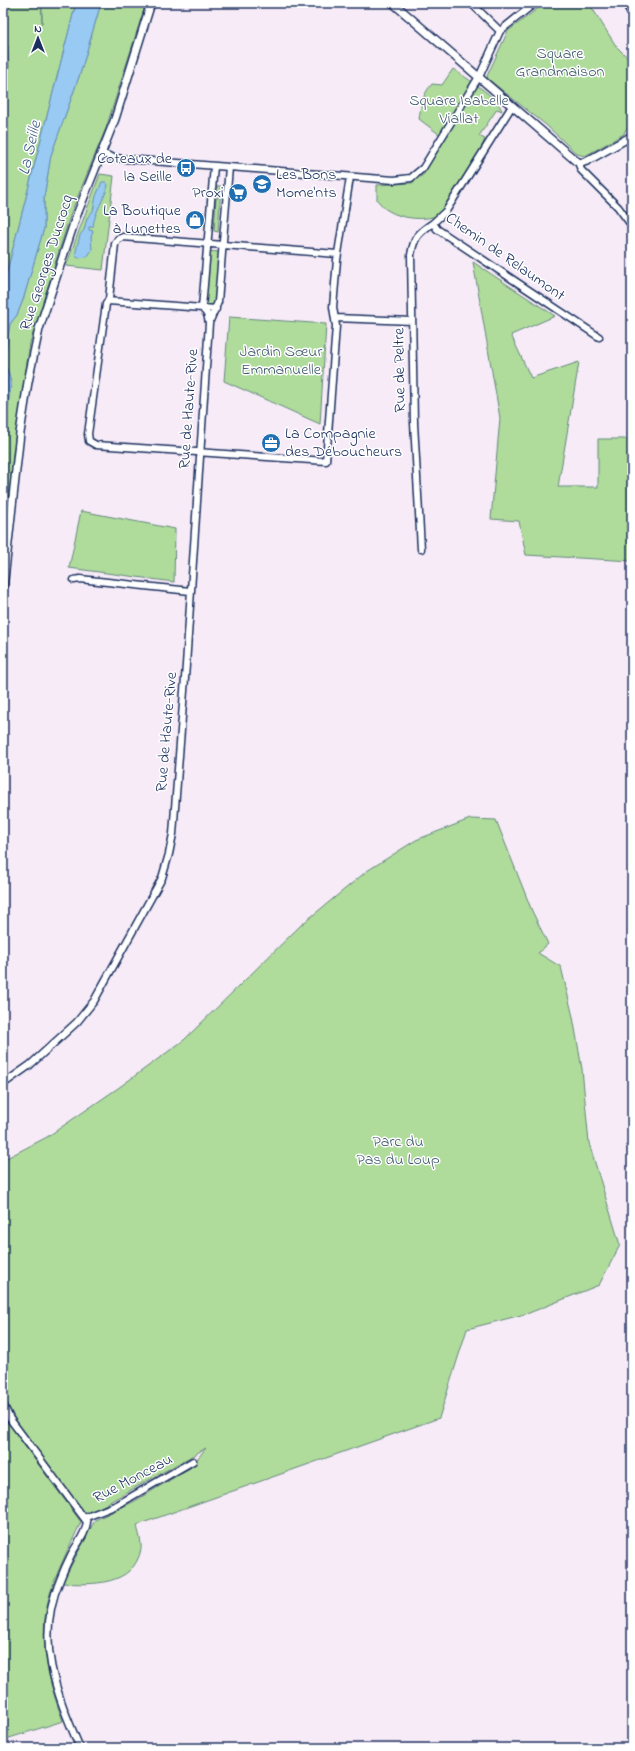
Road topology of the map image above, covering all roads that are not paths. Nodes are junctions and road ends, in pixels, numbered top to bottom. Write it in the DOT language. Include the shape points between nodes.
graph roads {
  1 [pos="151,3"];
  2 [pos="393,3"];
  3 [pos="471,3"];
  4 [pos="535,3"];
  5 [pos="625,3"];
  6 [pos="632,14"];
  7 [pos="500,31"];
  8 [pos="478,78"];
  9 [pos="512,106"];
  10 [pos="632,136"];
  11 [pos="101,153"];
  12 [pos="578,162"];
  13 [pos="214,166"];
  14 [pos="229,167"];
  15 [pos="350,177"];
  16 [pos="433,222"];
  17 [pos="632,226"];
  18 [pos="207,244"];
  19 [pos="223,245"];
  20 [pos="337,254"];
  21 [pos="108,302"];
  22 [pos="202,308"];
  23 [pos="216,309"];
  24 [pos="335,318"];
  25 [pos="412,321"];
  26 [pos="208,323"];
  27 [pos="599,337"];
  28 [pos="199,452"];
  29 [pos="421,549"];
  30 [pos="74,580"];
  31 [pos="3,589"];
  32 [pos="190,591"];
  33 [pos="3,1084"];
  34 [pos="3,1404"];
  35 [pos="193,1462"];
  36 [pos="84,1518"];
  37 [pos="80,1748"];
  1 -- 11 [label="street, Rue Georges Ducrocq" via="120,104"];
  2 -- 8 [label="street"];
  3 -- 7 [label="street"];
  4 -- 7 [label="street"];
  5 -- 6 [label="street"];
  7 -- 8 [label="street"];
  8 -- 9 [label="street"];
  8 -- 15 [label="street" via="417,174 411,178 398,180"];
  9 -- 12 [label="street"];
  9 -- 16 [label="street, Chemin de Relaumont" via="450,204 441,217"];
  10 -- 12 [label="street" via="587,161"];
  11 -- 13 [label="street" via="114,158"];
  11 -- 31 [label="street, Rue Georges Ducrocq" via="76,217 37,337 20,433"];
  12 -- 17 [label="street" via="581,170 618,207"];
  13 -- 14 [label="street"];
  13 -- 18 [label="street, Rue de Haute-Rive"];
  14 -- 15 [label="street"];
  14 -- 19 [label="street, Rue de Haute-Rive"];
  15 -- 20 [label="street"];
  16 -- 25 [label="street, Rue de Peltre" via="416,236 413,242"];
  16 -- 27 [label="street, Chemin de Relaumont" via="437,229"];
  18 -- 19 [label="street"];
  18 -- 21 [label="street" via="123,237 118,239 115,244"];
  18 -- 22 [label="street, Rue de Haute-Rive"];
  19 -- 20 [label="street"];
  19 -- 23 [label="street, Rue de Haute-Rive"];
  20 -- 24 [label="street" via="333,307"];
  21 -- 22 [label="street"];
  21 -- 28 [label="street" via="89,426 89,441 96,445"];
  22 -- 23 [label="street"];
  22 -- 26 [label="street, Rue de Haute-Rive" via="207,314"];
  23 -- 26 [label="street, Rue de Haute-Rive"];
  24 -- 25 [label="street"];
  24 -- 28 [label="street" via="326,461"];
  25 -- 29 [label="street, Rue de Peltre" via="414,423"];
  26 -- 28 [label="street, Rue de Haute-Rive"];
  28 -- 32 [label="street, Rue de Haute-Rive"];
  30 -- 32 [label="street"];
  32 -- 33 [label="street, Rue de Haute-Rive" via="173,834 162,878 88,1009 30,1065"];
  34 -- 36 [label="street" via="10,1419"];
  35 -- 36 [label="street, Rue Monceau" via="117,1505"];
  36 -- 37 [label="street" via="87,1526 58,1584 48,1628 52,1676"];
}
